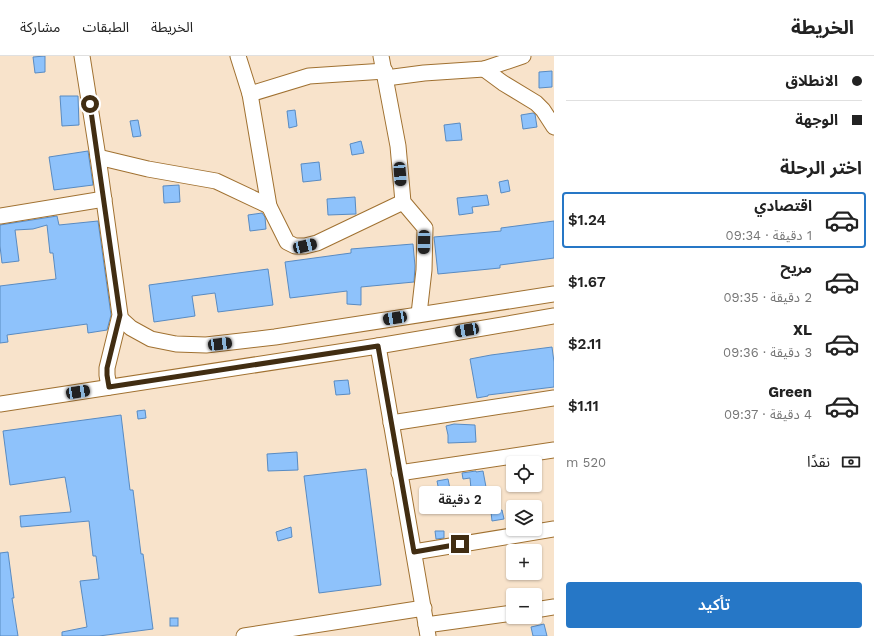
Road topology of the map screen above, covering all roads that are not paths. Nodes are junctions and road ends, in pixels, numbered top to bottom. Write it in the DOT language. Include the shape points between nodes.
graph roads {
  1 [pos="82,56"];
  2 [pos="238,56"];
  3 [pos="523,56"];
  4 [pos="384,68"];
  5 [pos="484,69"];
  6 [pos="250,94"];
  7 [pos="554,127"];
  8 [pos="98,157"];
  9 [pos="104,199"];
  10 [pos="403,202"];
  11 [pos="269,206"];
  12 [pos="0,216"];
  13 [pos="554,294"];
  14 [pos="419,314"];
  15 [pos="554,316"];
  16 [pos="120,318"];
  17 [pos="378,346"];
  18 [pos="109,387"];
  19 [pos="554,398"];
  20 [pos="0,404"];
  21 [pos="391,423"];
  22 [pos="554,450"];
  23 [pos="399,473"];
  24 [pos="554,529"];
  25 [pos="414,552"];
  26 [pos="554,607"];
  27 [pos="424,608"];
  28 [pos="542,609"];
  29 [pos="506,614"];
  30 [pos="427,631"];
  31 [pos="244,636"];
  1 -- 8 [label="street"];
  2 -- 6 [label="street"];
  3 -- 5 [label="street"];
  4 -- 5 [label="street" via="424,73"];
  4 -- 6 [label="street" via="309,76"];
  4 -- 10 [label="street" via="398,146"];
  5 -- 7 [label="street" via="536,103 544,110"];
  6 -- 11 [label="street"];
  8 -- 9 [label="street"];
  8 -- 11 [label="street" via="216,181"];
  9 -- 12 [label="street"];
  9 -- 16 [label="street"];
  10 -- 11 [label="street" via="317,243 305,246 295,246 287,242"];
  10 -- 14 [label="street" via="425,228"];
  13 -- 14 [label="street"];
  14 -- 16 [label="street" via="276,337 206,345 176,344 151,339 131,328"];
  15 -- 17 [label="street"];
  16 -- 18 [label="street" via="107,368"];
  17 -- 18 [label="street"];
  17 -- 21 [label="street"];
  18 -- 20 [label="street"];
  19 -- 21 [label="street"];
  21 -- 23 [label="street"];
  22 -- 23 [label="street"];
  23 -- 25 [label="street"];
  24 -- 25 [label="street"];
  25 -- 27 [label="street"];
  26 -- 28 [label="street"];
  27 -- 30 [label="street"];
  27 -- 31 [label="street"];
  29 -- 30 [label="street"];
}
